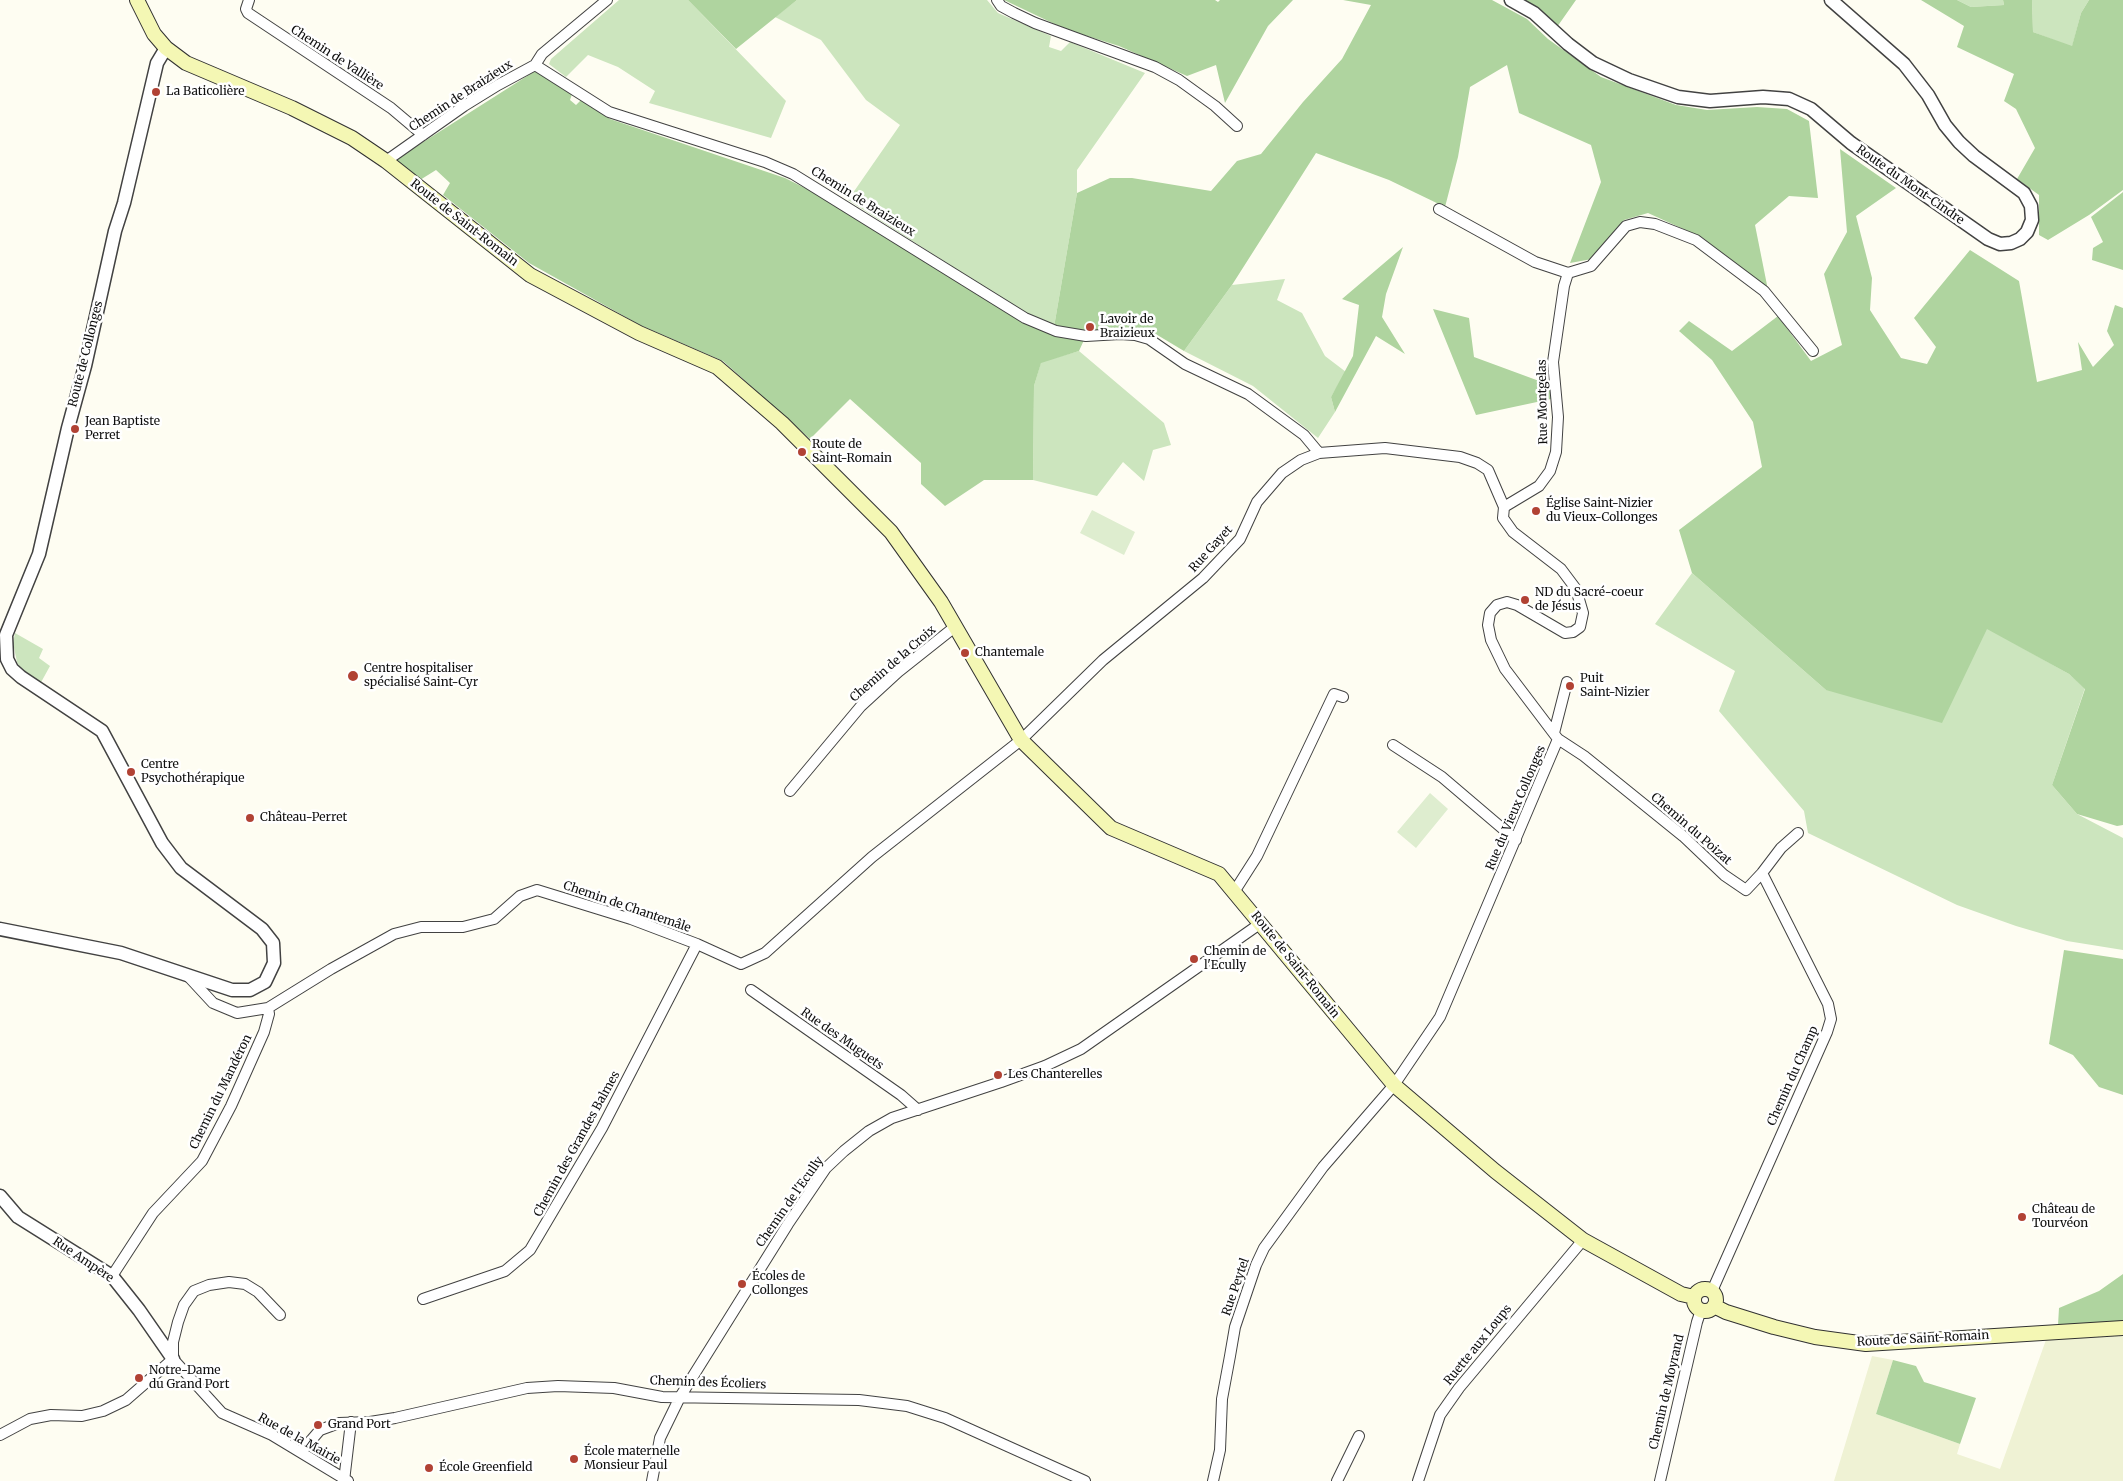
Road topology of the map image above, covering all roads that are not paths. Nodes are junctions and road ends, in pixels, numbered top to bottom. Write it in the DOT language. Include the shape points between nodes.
graph roads {
  1 [pos="137,0"];
  2 [pos="249,0"];
  3 [pos="608,0"];
  4 [pos="997,0"];
  5 [pos="1511,0"];
  6 [pos="1831,0"];
  7 [pos="166,48"];
  8 [pos="535,65"];
  9 [pos="1237,126"];
  10 [pos="423,135"];
  11 [pos="386,162"];
  12 [pos="1439,209"];
  13 [pos="1568,273"];
  14 [pos="1812,351"];
  15 [pos="1319,453"];
  16 [pos="1504,507"];
  17 [pos="956,626"];
  18 [pos="3,660"];
  19 [pos="1568,682"];
  20 [pos="1343,698"];
  21 [pos="1556,736"];
  22 [pos="1021,740"];
  23 [pos="1393,745"];
  24 [pos="790,791"];
  25 [pos="1798,833"];
  26 [pos="1516,840"];
  27 [pos="1762,873"];
  28 [pos="1234,892"];
  29 [pos="1261,923"];
  30 [pos="0,928"];
  31 [pos="697,944"];
  32 [pos="188,976"];
  33 [pos="751,990"];
  34 [pos="268,1008"];
  35 [pos="1394,1086"];
  36 [pos="918,1110"];
  37 [pos="0,1196"];
  38 [pos="1582,1240"];
  39 [pos="112,1276"];
  40 [pos="1712,1291"];
  41 [pos="1694,1297"];
  42 [pos="423,1299"];
  43 [pos="1707,1308"];
  44 [pos="280,1315"];
  45 [pos="2123,1328"];
  46 [pos="173,1359"];
  47 [pos="680,1397"];
  48 [pos="351,1422"];
  49 [pos="0,1435"];
  50 [pos="1359,1436"];
  51 [pos="301,1452"];
  52 [pos="346,1480"];
  53 [pos="652,1481"];
  54 [pos="1085,1481"];
  55 [pos="1213,1481"];
  56 [pos="1337,1481"];
  57 [pos="1418,1481"];
  58 [pos="1660,1481"];
  1 -- 7 [label="main road, Route de Saint-Romain" via="154,34"];
  2 -- 10 [label="street, Chemin de Vallière" via="248,13 391,108"];
  3 -- 8 [label="street" via="542,54"];
  4 -- 9 [label="street" via="1001,6 1035,23 1155,67 1179,80"];
  5 -- 6 [label="street, Route du Mont-Cindre" via="1534,13 1594,63 1629,80 1678,97 1710,101 1763,97 1789,99 1811,109 1851,143 1988,240 2000,244 2020,239 2032,220 2032,206 2024,193 1959,142 1904,64"];
  7 -- 11 [label="main road, Route de Saint-Romain" via="186,63 330,126"];
  7 -- 18 [label="street, Route de Collonges" via="157,63 39,554 6,635"];
  8 -- 10 [label="street, Chemin de Braizieux" via="498,85"];
  8 -- 15 [label="street, Chemin de Braizieux" via="609,112 794,174 1025,318 1056,331 1086,336 1128,334 1149,339 1185,364 1248,394 1304,435"];
  10 -- 11 [label="street, Chemin de Braizieux"];
  11 -- 17 [label="main road, Route de Saint-Romain" via="530,275 638,333 717,367 782,423 891,532"];
  12 -- 13 [label="street" via="1535,262"];
  13 -- 14 [label="street" via="1591,266 1626,226 1640,222 1655,224 1696,240 1764,290"];
  13 -- 16 [label="street, Rue Montgelas" via="1554,362 1558,418 1556,452 1550,471 1539,486"];
  15 -- 16 [label="street, Rue Gayet" via="1385,448 1460,457 1477,462 1488,470"];
  15 -- 22 [label="street, Rue Gayet" via="1282,473 1258,502 1240,538 1203,578 1103,660"];
  16 -- 21 [label="street, Rue du Vieux Collonges" via="1502,518 1513,532 1560,570 1576,589 1583,613 1580,627 1565,633 1507,602 1490,613 1491,640 1505,669"];
  17 -- 22 [label="main road, Route de Saint-Romain"];
  17 -- 24 [label="street, Chemin de la Croix" via="861,706"];
  18 -- 32 [label="street" via="21,678 102,731 162,843 181,868 262,929 273,943 274,963 265,982 250,990 232,990"];
  19 -- 21 [label="street"];
  20 -- 28 [label="street" via="1334,694 1257,856"];
  21 -- 26 [label="street, Rue du Vieux Collonges"];
  21 -- 27 [label="street, Chemin du Poizat" via="1746,890"];
  22 -- 28 [label="main road, Route de Saint-Romain" via="1111,828 1219,874"];
  22 -- 31 [label="street, Chemin de Chantemâle" via="872,857 765,953 741,964"];
  23 -- 26 [label="street" via="1442,777"];
  25 -- 27 [label="street, Chemin du Poizat" via="1781,848"];
  26 -- 35 [label="street, Rue du Vieux Collonges" via="1440,1017"];
  27 -- 40 [label="street, Chemin du Champ" via="1828,1004 1831,1019"];
  28 -- 29 [label="main road, Route de Saint-Romain"];
  29 -- 35 [label="main road, Route de Saint-Romain"];
  29 -- 36 [label="street, Chemin de l'Ecully" via="1081,1049 1040,1068"];
  30 -- 32 [label="street" via="121,953"];
  31 -- 34 [label="street, Chemin de Chantemâle" via="537,890 520,896 494,919 463,926 421,927 394,934"];
  31 -- 42 [label="street, Chemin des Grandes Balmes" via="602,1128 530,1250 505,1271"];
  32 -- 34 [label="street, Chemin de Chantemâle" via="213,1003 237,1012"];
  33 -- 36 [label="street, Rue des Muguets"];
  34 -- 39 [label="street, Chemin du Mandéron" via="260,1040 202,1161 154,1213"];
  35 -- 38 [label="main road, Route de Saint-Romain"];
  35 -- 55 [label="street, Rue Peytel" via="1323,1167 1264,1248 1256,1265 1235,1327 1222,1399 1220,1450"];
  36 -- 47 [label="street, Chemin de l'Ecully" via="892,1118 869,1131 826,1168 746,1288"];
  37 -- 39 [label="street, Rue Ampère" via="18,1217"];
  38 -- 41 [label="main road, Route de Saint-Romain" via="1681,1294"];
  38 -- 57 [label="street, Ruette aux Loups" via="1440,1415"];
  39 -- 46 [label="street, Rue Ampère"];
  40 -- 41 [label="main road" via="1704,1289"];
  40 -- 43 [label="main road" via="1716,1298"];
  41 -- 43 [label="main road" via="1695,1305"];
  43 -- 45 [label="main road, Route de Saint-Romain" via="1830,1340 1866,1344"];
  43 -- 58 [label="street, Chemin de Moyrand" via="1697,1322"];
  44 -- 46 [label="street" via="258,1292 245,1284 229,1282 194,1291 184,1305 173,1342"];
  46 -- 49 [label="street" via="126,1400 103,1411 82,1416 51,1415 30,1419"];
  46 -- 51 [label="street, Rue de la Mairie" via="222,1413"];
  47 -- 48 [label="street, Chemin des Écoliers" via="614,1388 527,1388 395,1418"];
  47 -- 53 [label="street, Chemin de l'Ecully" via="660,1438"];
  47 -- 54 [label="street, Chemin des Écoliers" via="859,1400 907,1406 945,1418"];
  48 -- 51 [label="street, Chemin des Écoliers" via="320,1430"];
  48 -- 52 [label="street"];
  50 -- 56 [label="street"];
  51 -- 52 [label="street, Rue de la Mairie"];
}
